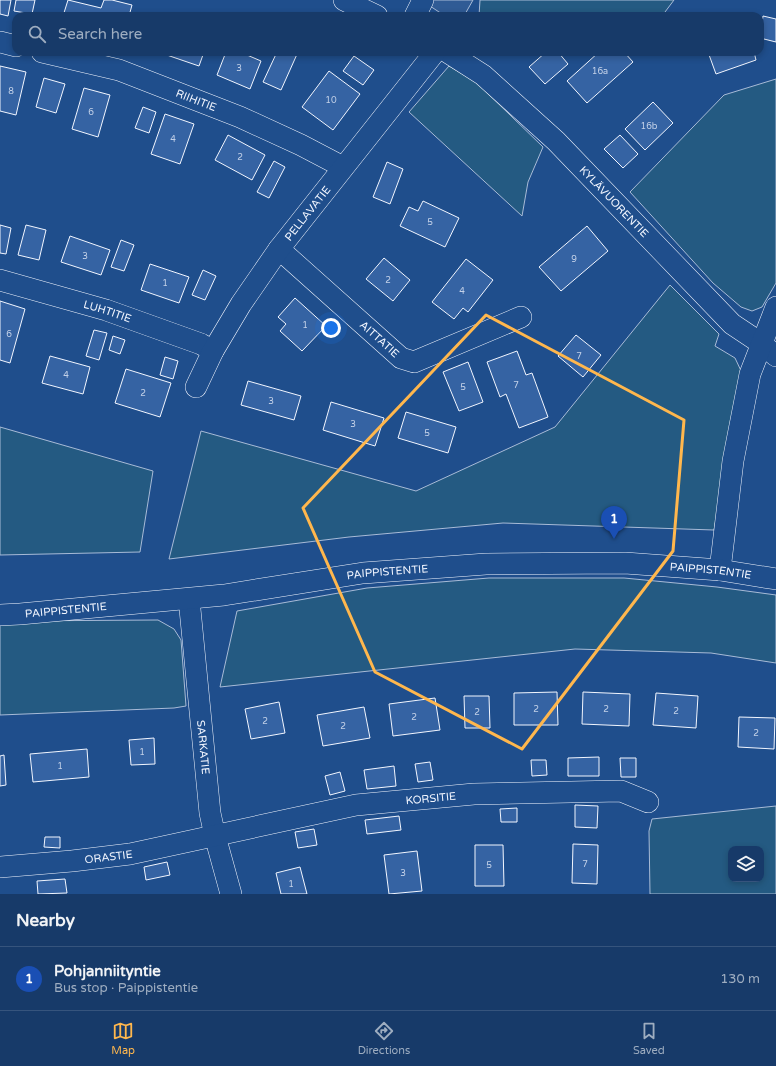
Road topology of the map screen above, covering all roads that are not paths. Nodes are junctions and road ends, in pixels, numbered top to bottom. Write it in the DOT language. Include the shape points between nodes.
graph roads {
  1 [pos="344,0"];
  2 [pos="423,0"];
  3 [pos="369,12"];
  4 [pos="417,12"];
  5 [pos="0,42"];
  6 [pos="12,45"];
  7 [pos="58,56"];
  8 [pos="432,56"];
  9 [pos="453,56"];
  10 [pos="343,168"];
  11 [pos="279,248"];
  12 [pos="0,280"];
  13 [pos="776,307"];
  14 [pos="522,317"];
  15 [pos="769,350"];
  16 [pos="213,351"];
  17 [pos="196,387"];
  18 [pos="720,570"];
  19 [pos="776,579"];
  20 [pos="189,599"];
  21 [pos="0,615"];
  22 [pos="648,802"];
  23 [pos="215,836"];
  24 [pos="0,867"];
  25 [pos="231,894"];
  1 -- 3 [label="street"];
  2 -- 4 [label="street"];
  5 -- 6 [label="street"];
  7 -- 10 [label="street, RIIHITIE" via="126,73 240,117"];
  8 -- 10 [label="street, PELLAVATIE"];
  9 -- 15 [label="street, KYLÄVUORENTIE" via="483,75 556,142 732,324"];
  10 -- 11 [label="street, PELLAVATIE"];
  11 -- 14 [label="street, AITTATIE" via="401,358 414,362"];
  11 -- 16 [label="street, PELLAVATIE"];
  12 -- 16 [label="street, LUHTITIE" via="106,310 201,344"];
  13 -- 15 [label="street"];
  15 -- 18 [label="street" via="750,374 733,461"];
  16 -- 17 [label="street, PELLAVATIE"];
  18 -- 19 [label="street, PAIPPISTENTIE"];
  18 -- 20 [label="street, PAIPPISTENTIE" via="625,564 486,564 363,573"];
  20 -- 21 [label="street, PAIPPISTENTIE"];
  20 -- 23 [label="street, SARKATIE" via="210,813"];
  22 -- 23 [label="street, KORSITIE" via="621,791 474,794 356,805"];
  23 -- 24 [label="street, ORASTIE" via="130,854 72,862"];
  23 -- 25 [label="street, SARKATIE"];
}
